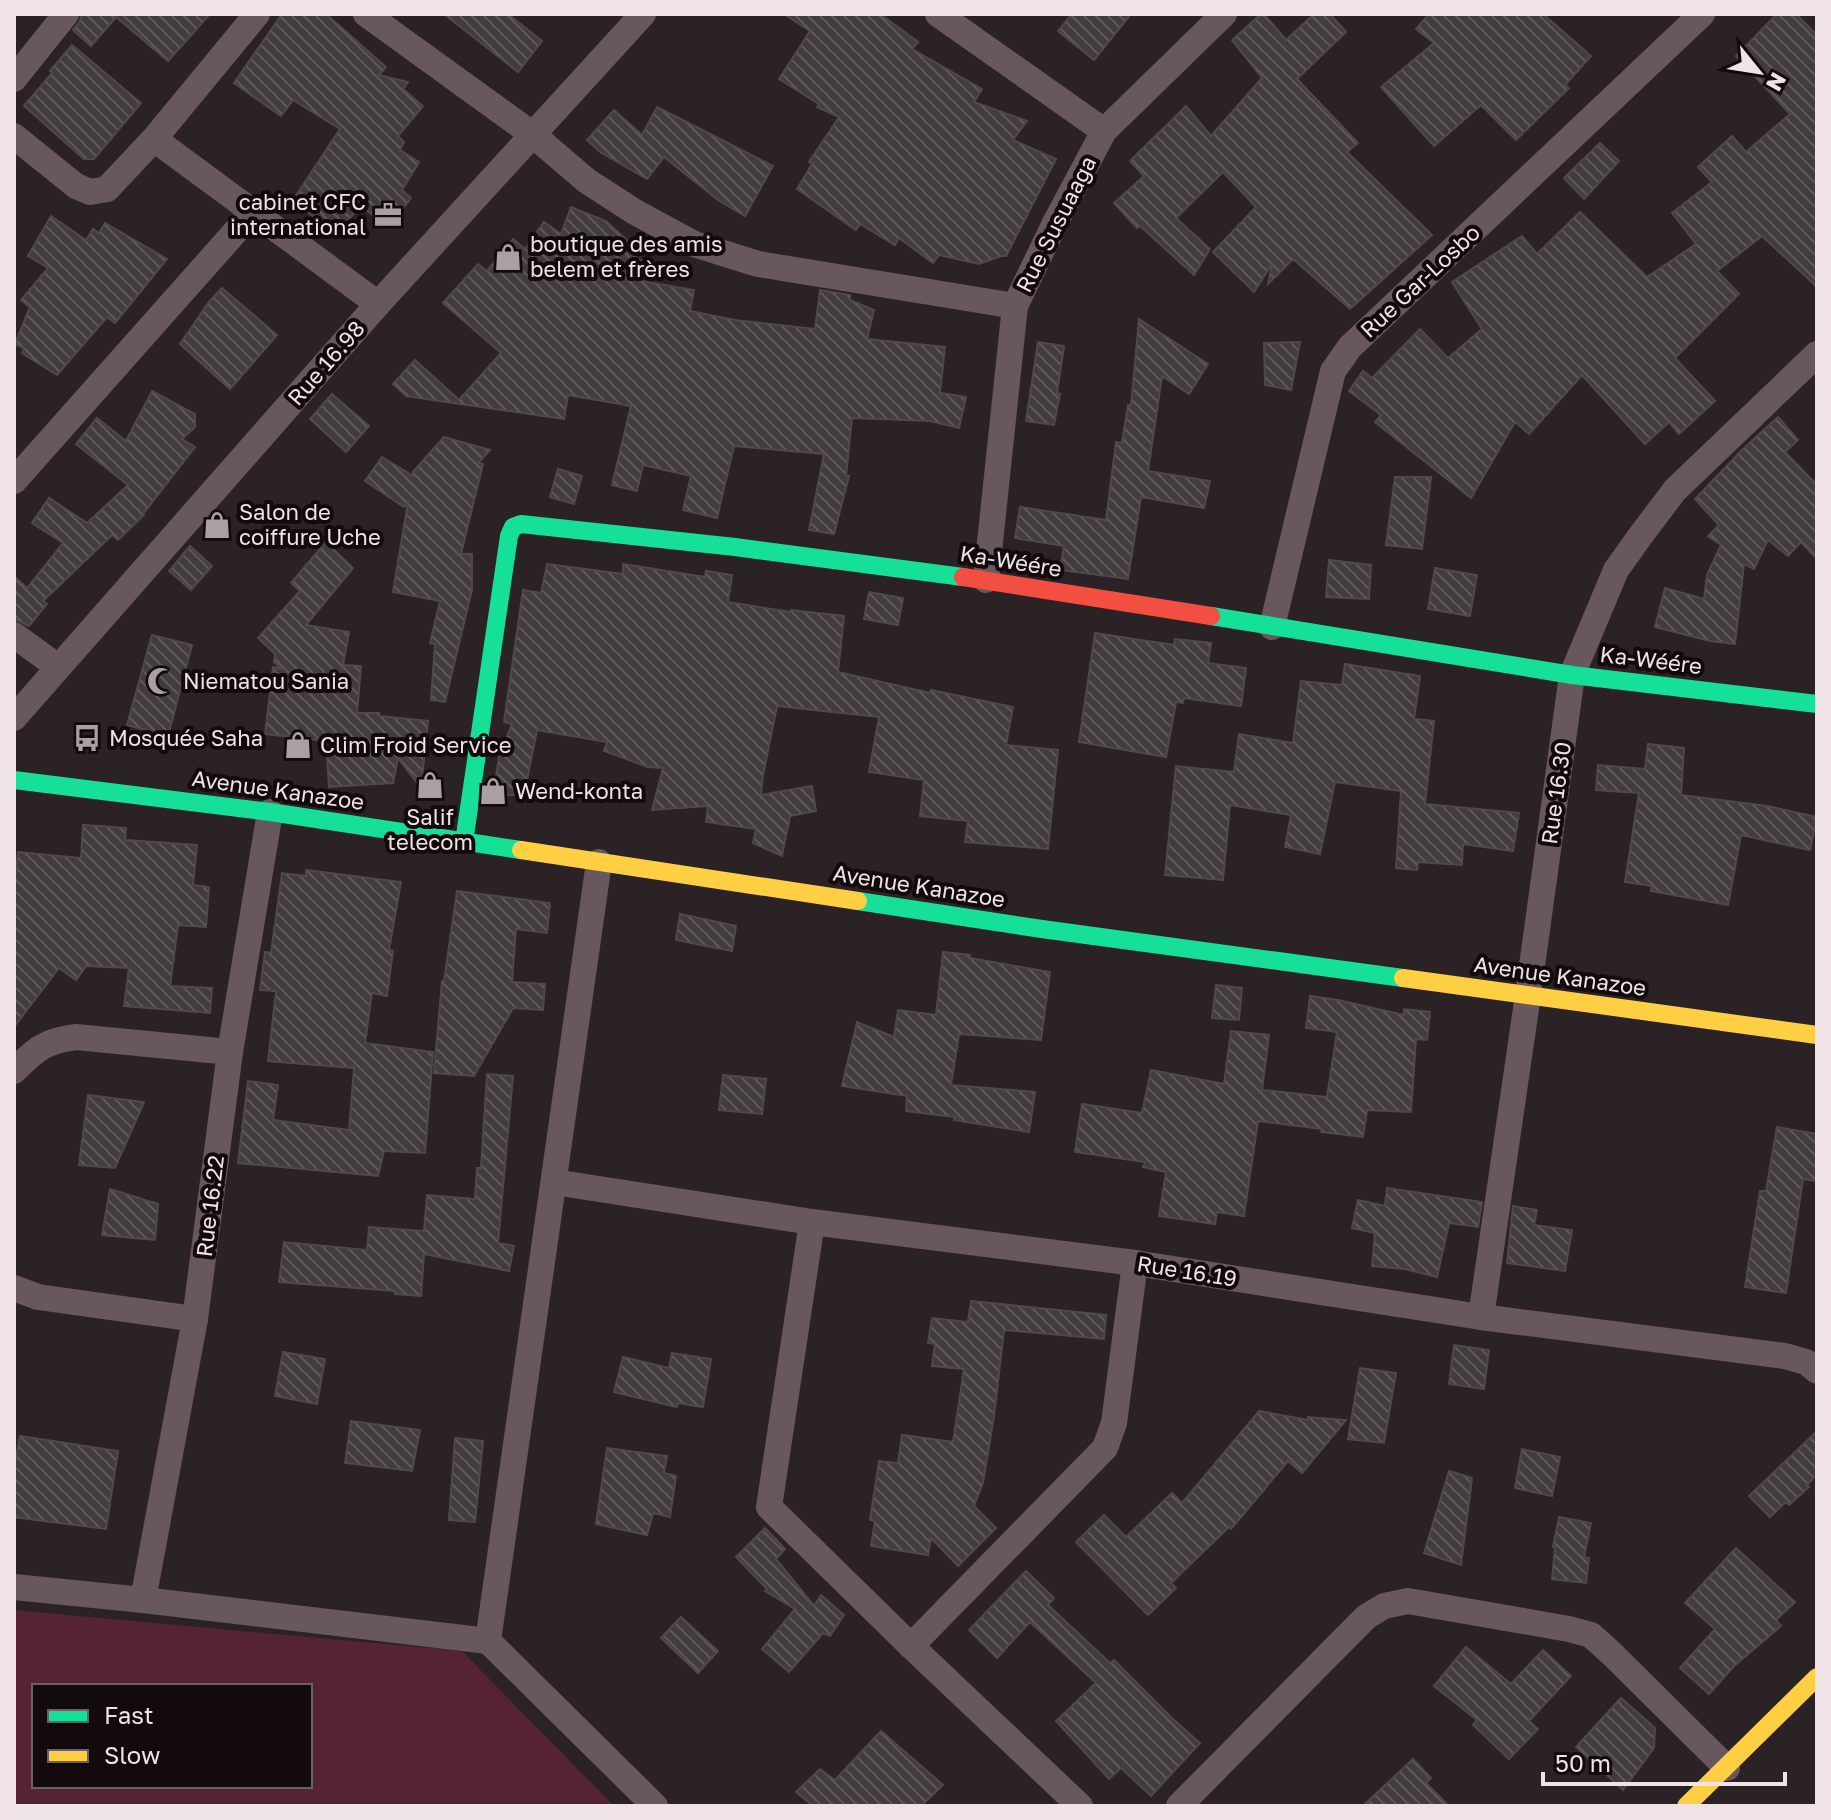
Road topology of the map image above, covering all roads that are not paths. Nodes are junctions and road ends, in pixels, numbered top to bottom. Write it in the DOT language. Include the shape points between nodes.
graph roads {
  1 [pos="66,14"];
  2 [pos="257,14"];
  3 [pos="366,14"];
  4 [pos="643,14"];
  5 [pos="938,14"];
  6 [pos="1224,14"];
  7 [pos="1702,14"];
  8 [pos="14,79"];
  9 [pos="1104,131"];
  10 [pos="532,134"];
  11 [pos="14,136"];
  12 [pos="154,139"];
  13 [pos="252,213"];
  14 [pos="378,304"];
  15 [pos="1015,306"];
  16 [pos="1817,354"];
  17 [pos="14,481"];
  18 [pos="986,580"];
  19 [pos="1272,627"];
  20 [pos="14,635"];
  21 [pos="58,667"];
  22 [pos="1572,675"];
  23 [pos="1817,704"];
  24 [pos="14,718"];
  25 [pos="14,780"];
  26 [pos="270,812"];
  27 [pos="464,842"];
  28 [pos="599,862"];
  29 [pos="1528,995"];
  30 [pos="1817,1035"];
  31 [pos="230,1052"];
  32 [pos="14,1071"];
  33 [pos="554,1182"];
  34 [pos="812,1222"];
  35 [pos="1135,1263"];
  36 [pos="14,1288"];
  37 [pos="1481,1317"];
  38 [pos="195,1319"];
  39 [pos="1817,1371"];
  40 [pos="14,1587"];
  41 [pos="143,1600"];
  42 [pos="488,1641"];
  43 [pos="911,1646"];
  44 [pos="1817,1677"];
  45 [pos="1727,1768"];
  46 [pos="655,1806"];
  47 [pos="1080,1806"];
  48 [pos="1179,1806"];
  49 [pos="1686,1806"];
  1 -- 8 [label="street"];
  2 -- 12 [label="street"];
  3 -- 10 [label="street"];
  4 -- 10 [label="street, Rue 16.98"];
  5 -- 9 [label="street"];
  6 -- 9 [label="street, Rue Susuaaga"];
  7 -- 19 [label="street, Rue Gar-Losbo" via="1350,347 1333,371"];
  9 -- 15 [label="street, Rue Susuaaga"];
  10 -- 14 [label="street, Rue 16.98"];
  10 -- 15 [label="street" via="587,181 694,244 758,264"];
  11 -- 12 [label="street" via="90,192 107,189"];
  12 -- 13 [label="street"];
  13 -- 14 [label="street"];
  13 -- 17 [label="street"];
  14 -- 21 [label="street, Rue 16.98"];
  15 -- 18 [label="street, Rue Susuaaga"];
  16 -- 22 [label="street, Rue 16.30" via="1675,490 1616,570"];
  18 -- 19 [label="street, Ka-Wéére"];
  18 -- 27 [label="street, Ka-Wéére" via="735,547 513,527"];
  19 -- 22 [label="street, Ka-Wéére"];
  20 -- 21 [label="street"];
  21 -- 24 [label="street, Rue 16.98"];
  22 -- 23 [label="street, Ka-Wéére"];
  22 -- 29 [label="street, Rue 16.30"];
  25 -- 26 [label="street, Avenue Kanazoe"];
  26 -- 27 [label="street, Avenue Kanazoe"];
  26 -- 31 [label="street, Rue 16.22"];
  27 -- 28 [label="street, Avenue Kanazoe"];
  28 -- 29 [label="street, Avenue Kanazoe"];
  28 -- 33 [label="street"];
  29 -- 30 [label="street, Avenue Kanazoe"];
  29 -- 37 [label="street, Rue 16.30"];
  31 -- 32 [label="street" via="76,1037 53,1040"];
  31 -- 38 [label="street, Rue 16.22"];
  33 -- 34 [label="street, Rue 16.19"];
  33 -- 42 [label="street"];
  34 -- 35 [label="street, Rue 16.19"];
  34 -- 43 [label="street" via="769,1507"];
  35 -- 37 [label="street, Rue 16.19"];
  35 -- 43 [label="street" via="1114,1423 1105,1448"];
  36 -- 38 [label="street" via="38,1297"];
  37 -- 39 [label="street, Rue 16.19" via="1785,1356"];
  38 -- 41 [label="street, Rue 16.22"];
  40 -- 41 [label="street"];
  41 -- 42 [label="street"];
  42 -- 46 [label="street"];
  43 -- 47 [label="street"];
  44 -- 45 [label="street"];
  45 -- 48 [label="street" via="1591,1635 1408,1601 1366,1617"];
  45 -- 49 [label="street"];
}
